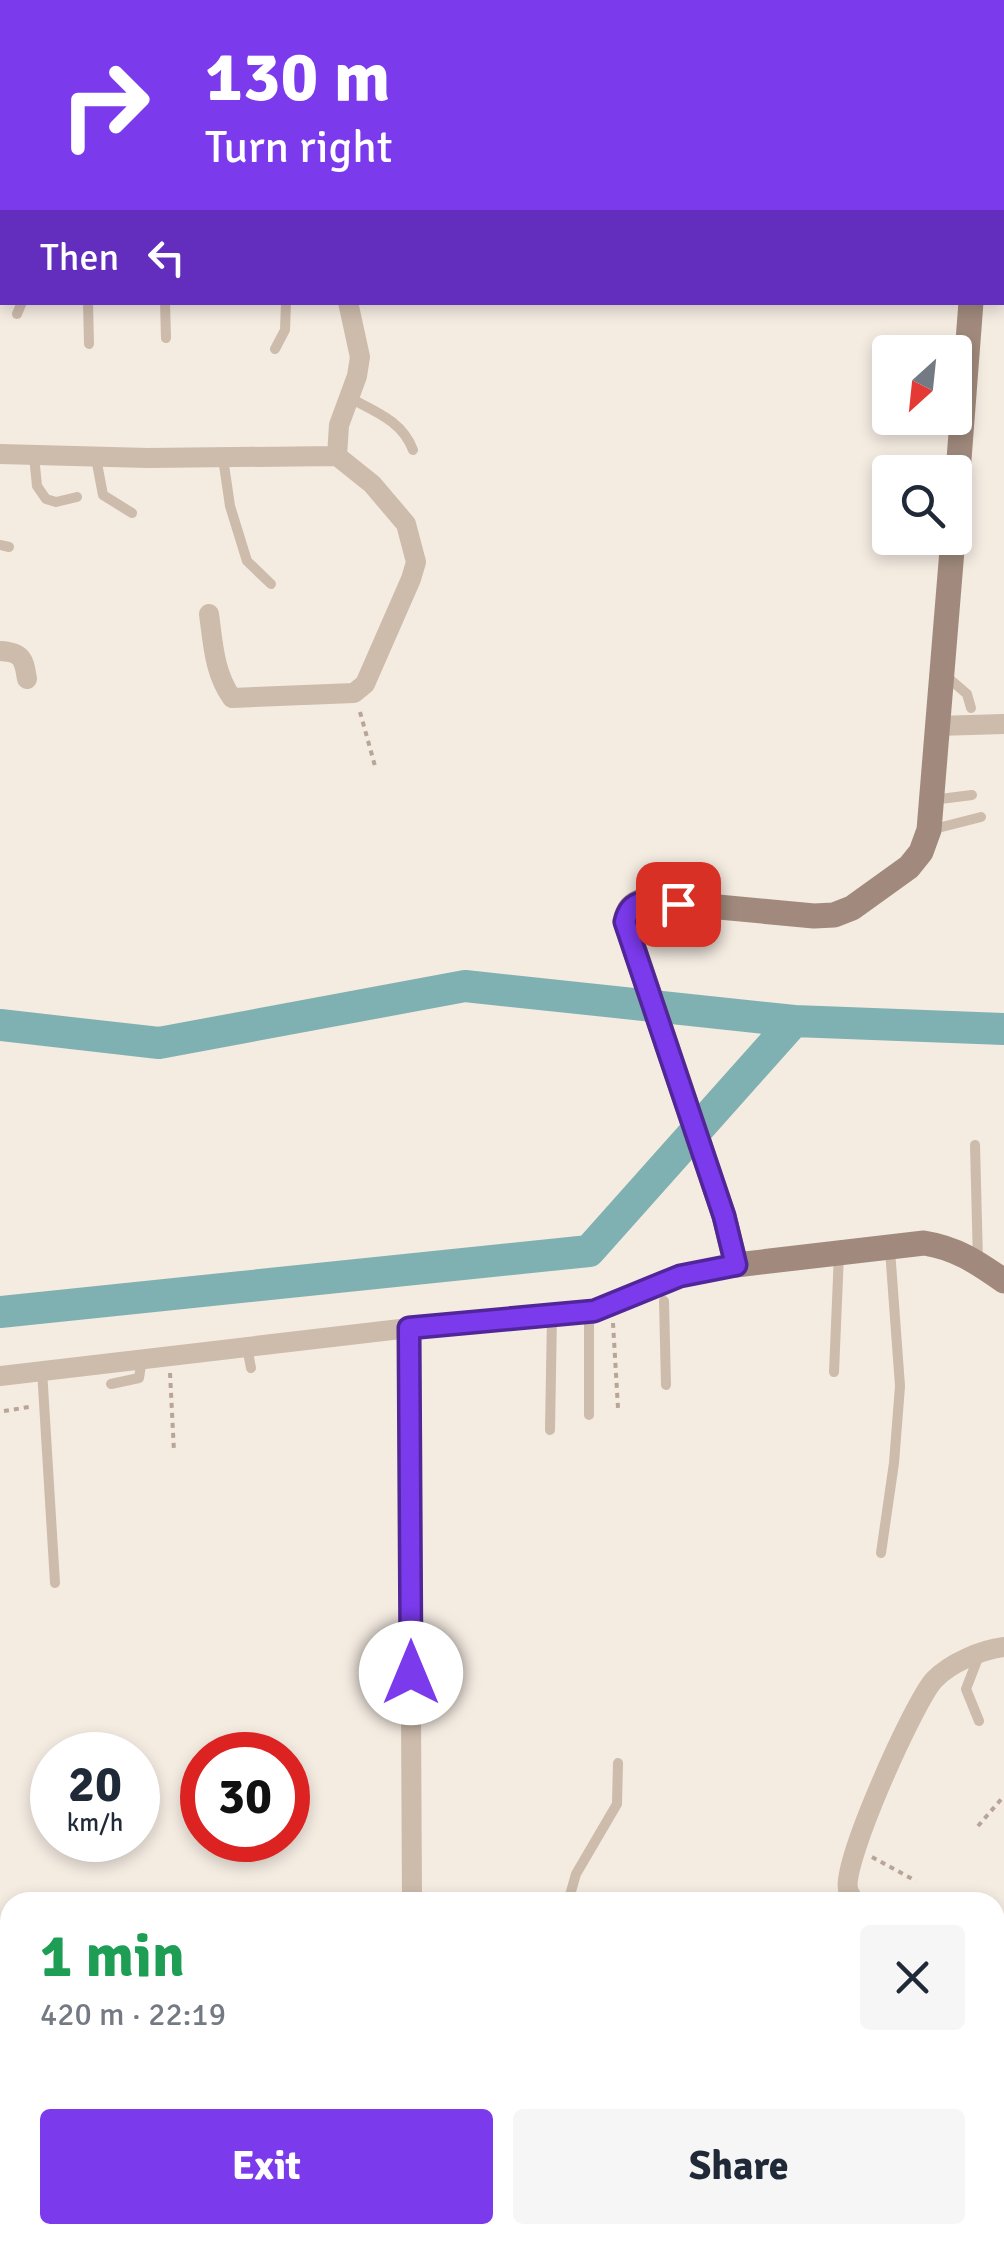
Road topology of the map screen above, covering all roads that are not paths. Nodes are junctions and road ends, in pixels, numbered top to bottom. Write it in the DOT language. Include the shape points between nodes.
graph roads {
  1 [pos="88,305"];
  2 [pos="165,305"];
  3 [pos="286,305"];
  4 [pos="349,305"];
  5 [pos="971,305"];
  6 [pos="166,338"];
  7 [pos="88,344"];
  8 [pos="274,349"];
  9 [pos="349,397"];
  10 [pos="412,450"];
  11 [pos="0,454"];
  12 [pos="34,455"];
  13 [pos="959,455"];
  14 [pos="96,456"];
  15 [pos="337,456"];
  16 [pos="223,457"];
  17 [pos="77,497"];
  18 [pos="132,513"];
  19 [pos="952,555"];
  20 [pos="271,584"];
  21 [pos="209,614"];
  22 [pos="0,651"];
  23 [pos="942,672"];
  24 [pos="26,680"];
  25 [pos="971,708"];
  26 [pos="1004,724"];
  27 [pos="937,726"];
  28 [pos="972,794"];
  29 [pos="931,800"];
  30 [pos="982,817"];
  31 [pos="929,830"];
  32 [pos="975,1144"];
  33 [pos="890,1247"];
  34 [pos="839,1253"];
  35 [pos="978,1263"];
  36 [pos="736,1265"];
  37 [pos="1004,1280"];
  38 [pos="663,1290"];
  39 [pos="589,1311"];
  40 [pos="552,1314"];
  41 [pos="409,1328"];
  42 [pos="247,1346"];
  43 [pos="142,1359"];
  44 [pos="251,1368"];
  45 [pos="42,1370"];
  46 [pos="834,1372"];
  47 [pos="0,1376"];
  48 [pos="110,1384"];
  49 [pos="666,1385"];
  50 [pos="589,1415"];
  51 [pos="550,1430"];
  52 [pos="881,1553"];
  53 [pos="55,1583"];
  54 [pos="1004,1647"];
  55 [pos="981,1652"];
  56 [pos="979,1721"];
  57 [pos="618,1764"];
  58 [pos="412,1892"];
  59 [pos="571,1892"];
  60 [pos="849,1892"];
  1 -- 7 [label="lane"];
  2 -- 6 [label="lane"];
  3 -- 8 [label="lane" via="285,330"];
  4 -- 9 [label="street" via="360,357"];
  5 -- 13 [label="main road"];
  9 -- 10 [label="lane" via="398,425"];
  9 -- 15 [label="street"];
  11 -- 12 [label="street"];
  12 -- 14 [label="street"];
  12 -- 17 [label="lane" via="37,486 46,499"];
  14 -- 16 [label="street"];
  14 -- 18 [label="lane" via="103,496"];
  15 -- 16 [label="street"];
  15 -- 21 [label="street" via="406,524 416,562 365,684 354,693 232,698 216,662"];
  16 -- 20 [label="lane" via="247,561"];
  19 -- 23 [label="main road"];
  22 -- 24 [label="street" via="24,659"];
  23 -- 25 [label="lane" via="967,694"];
  23 -- 27 [label="main road"];
  26 -- 27 [label="street"];
  27 -- 29 [label="main road"];
  28 -- 29 [label="lane"];
  29 -- 31 [label="main road"];
  30 -- 31 [label="lane"];
  31 -- 36 [label="main road" via="909,867 834,915 644,900 627,911 629,942"];
  32 -- 35 [label="lane"];
  33 -- 34 [label="main road"];
  33 -- 35 [label="main road" via="947,1246"];
  33 -- 52 [label="lane" via="900,1386"];
  34 -- 36 [label="main road"];
  34 -- 46 [label="lane"];
  35 -- 37 [label="main road"];
  36 -- 38 [label="street"];
  38 -- 39 [label="street"];
  38 -- 49 [label="lane"];
  39 -- 40 [label="street"];
  39 -- 50 [label="lane"];
  40 -- 41 [label="street"];
  40 -- 51 [label="lane"];
  41 -- 42 [label="street"];
  41 -- 58 [label="street"];
  42 -- 43 [label="street"];
  42 -- 44 [label="lane"];
  43 -- 45 [label="street"];
  43 -- 48 [label="lane" via="139,1378"];
  45 -- 47 [label="street"];
  45 -- 53 [label="lane"];
  54 -- 55 [label="street"];
  55 -- 56 [label="lane" via="966,1689"];
  55 -- 60 [label="street" via="946,1671 925,1694 871,1806"];
  57 -- 59 [label="lane" via="617,1804"];
}
